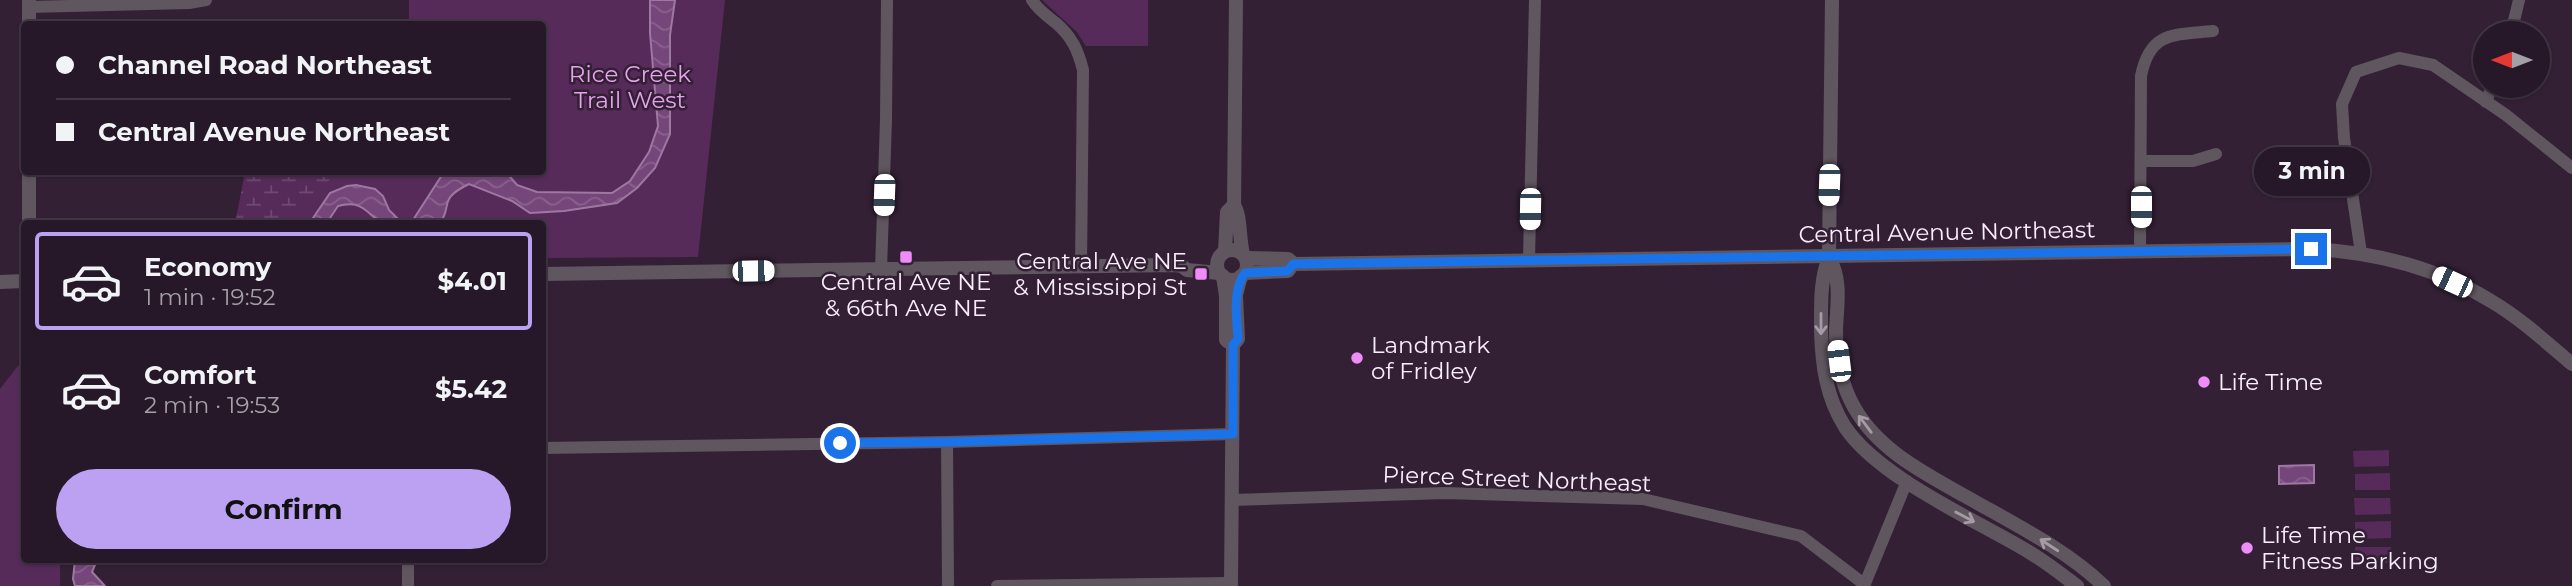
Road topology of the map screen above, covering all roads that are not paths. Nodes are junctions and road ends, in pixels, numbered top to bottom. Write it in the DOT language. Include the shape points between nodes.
graph roads {
  1 [pos="206,0"];
  2 [pos="887,0"];
  3 [pos="1032,0"];
  4 [pos="1236,0"];
  5 [pos="1535,0"];
  6 [pos="1832,0"];
  7 [pos="2519,0"];
  8 [pos="29,4"];
  9 [pos="2514,21"];
  10 [pos="2213,32"];
  11 [pos="2488,98"];
  12 [pos="2486,102"];
  13 [pos="2216,155"];
  14 [pos="2141,161"];
  15 [pos="2572,168"];
  16 [pos="29,175"];
  17 [pos="1234,205"];
  18 [pos="29,220"];
  19 [pos="2140,252"];
  20 [pos="1223,253"];
  21 [pos="2361,253"];
  22 [pos="1829,257"];
  23 [pos="1529,260"];
  24 [pos="1182,266"];
  25 [pos="1244,266"];
  26 [pos="1081,267"];
  27 [pos="881,270"];
  28 [pos="546,274"];
  29 [pos="1221,275"];
  30 [pos="21,281"];
  31 [pos="0,282"];
  32 [pos="1233,345"];
  33 [pos="2572,364"];
  34 [pos="1233,434"];
  35 [pos="947,442"];
  36 [pos="546,448"];
  37 [pos="1907,481"];
  38 [pos="1232,500"];
  39 [pos="408,563"];
  40 [pos="1231,584"];
  41 [pos="1864,585"];
  42 [pos="408,586"];
  43 [pos="948,586"];
  44 [pos="997,586"];
  45 [pos="2077,586"];
  46 [pos="2104,586"];
  1 -- 8 [label="street" via="189,4"];
  2 -- 27 [label="street"];
  3 -- 26 [label="street" via="1070,36 1083,70"];
  4 -- 17 [label="street"];
  5 -- 23 [label="street"];
  6 -- 22 [label="street"];
  7 -- 9 [label="street"];
  10 -- 14 [label="street" via="2168,38 2155,43 2145,57"];
  11 -- 12 [label="street"];
  12 -- 15 [label="street"];
  12 -- 21 [label="street" via="2433,65 2399,58 2356,72 2342,104"];
  13 -- 14 [label="street" via="2193,161"];
  14 -- 19 [label="street"];
  16 -- 18 [label="street"];
  17 -- 20 [label="street" via="1227,212"];
  17 -- 25 [label="street" via="1239,213"];
  19 -- 21 [label="street, Central Avenue Northeast" via="2311,249"];
  19 -- 22 [label="street, Central Avenue Northeast"];
  20 -- 24 [label="street"];
  20 -- 25 [label="street" via="1234,250"];
  20 -- 29 [label="street" via="1217,263"];
  21 -- 33 [label="street, Central Avenue Northeast" via="2428,271 2476,293"];
  22 -- 23 [label="street, Central Avenue Northeast"];
  22 -- 37 [label="street, one-way" via="1822,273 1822,358 1831,399 1852,436"];
  46 -- 22 [label="street, one-way" via="2044,542 1917,468 1875,437 1852,404 1839,361 1837,272"];
  23 -- 25 [label="street, Central Avenue Northeast" via="1293,264 1288,271"];
  24 -- 26 [label="street"];
  24 -- 29 [label="street"];
  25 -- 29 [label="street" via="1232,280"];
  25 -- 32 [label="street" via="1236,295 1238,339"];
  26 -- 27 [label="street"];
  27 -- 28 [label="street"];
  29 -- 32 [label="street" via="1226,340"];
  30 -- 31 [label="street"];
  32 -- 34 [label="street"];
  34 -- 35 [label="street"];
  34 -- 38 [label="street"];
  35 -- 36 [label="street"];
  35 -- 43 [label="street"];
  37 -- 41 [label="street"];
  37 -- 45 [label="street, one-way" via="2029,552"];
  38 -- 40 [label="street"];
  38 -- 41 [label="street, Pierce Street Northeast" via="1446,493 1643,499 1801,536"];
  39 -- 42 [label="street"];
  40 -- 44 [label="street"];
}
